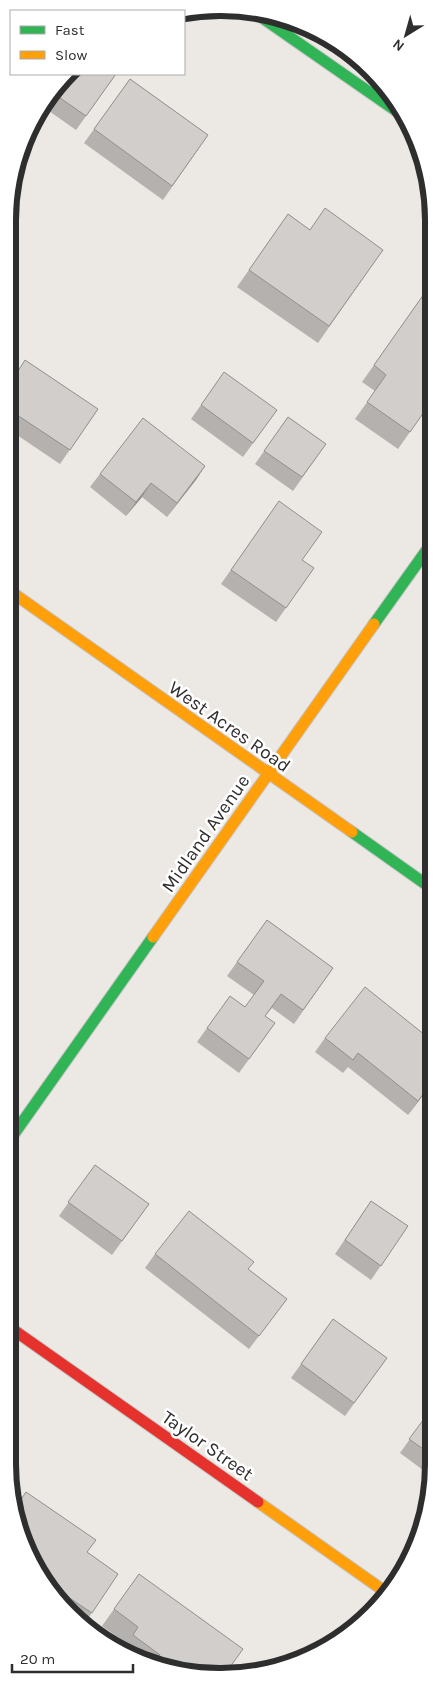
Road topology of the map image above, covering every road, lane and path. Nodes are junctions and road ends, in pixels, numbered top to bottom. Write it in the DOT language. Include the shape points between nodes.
graph roads {
  1 [pos="268,22"];
  2 [pos="391,108"];
  3 [pos="425,552"];
  4 [pos="16,595"];
  5 [pos="268,774"];
  6 [pos="425,884"];
  7 [pos="16,1130"];
  8 [pos="16,1332"];
  9 [pos="382,1589"];
  1 -- 2 [label="street"];
  3 -- 5 [label="street, Midland Avenue"];
  4 -- 5 [label="street, West Acres Road"];
  5 -- 6 [label="street, West Acres Road"];
  5 -- 7 [label="street, Midland Avenue"];
  8 -- 9 [label="street, Taylor Street"];
}
